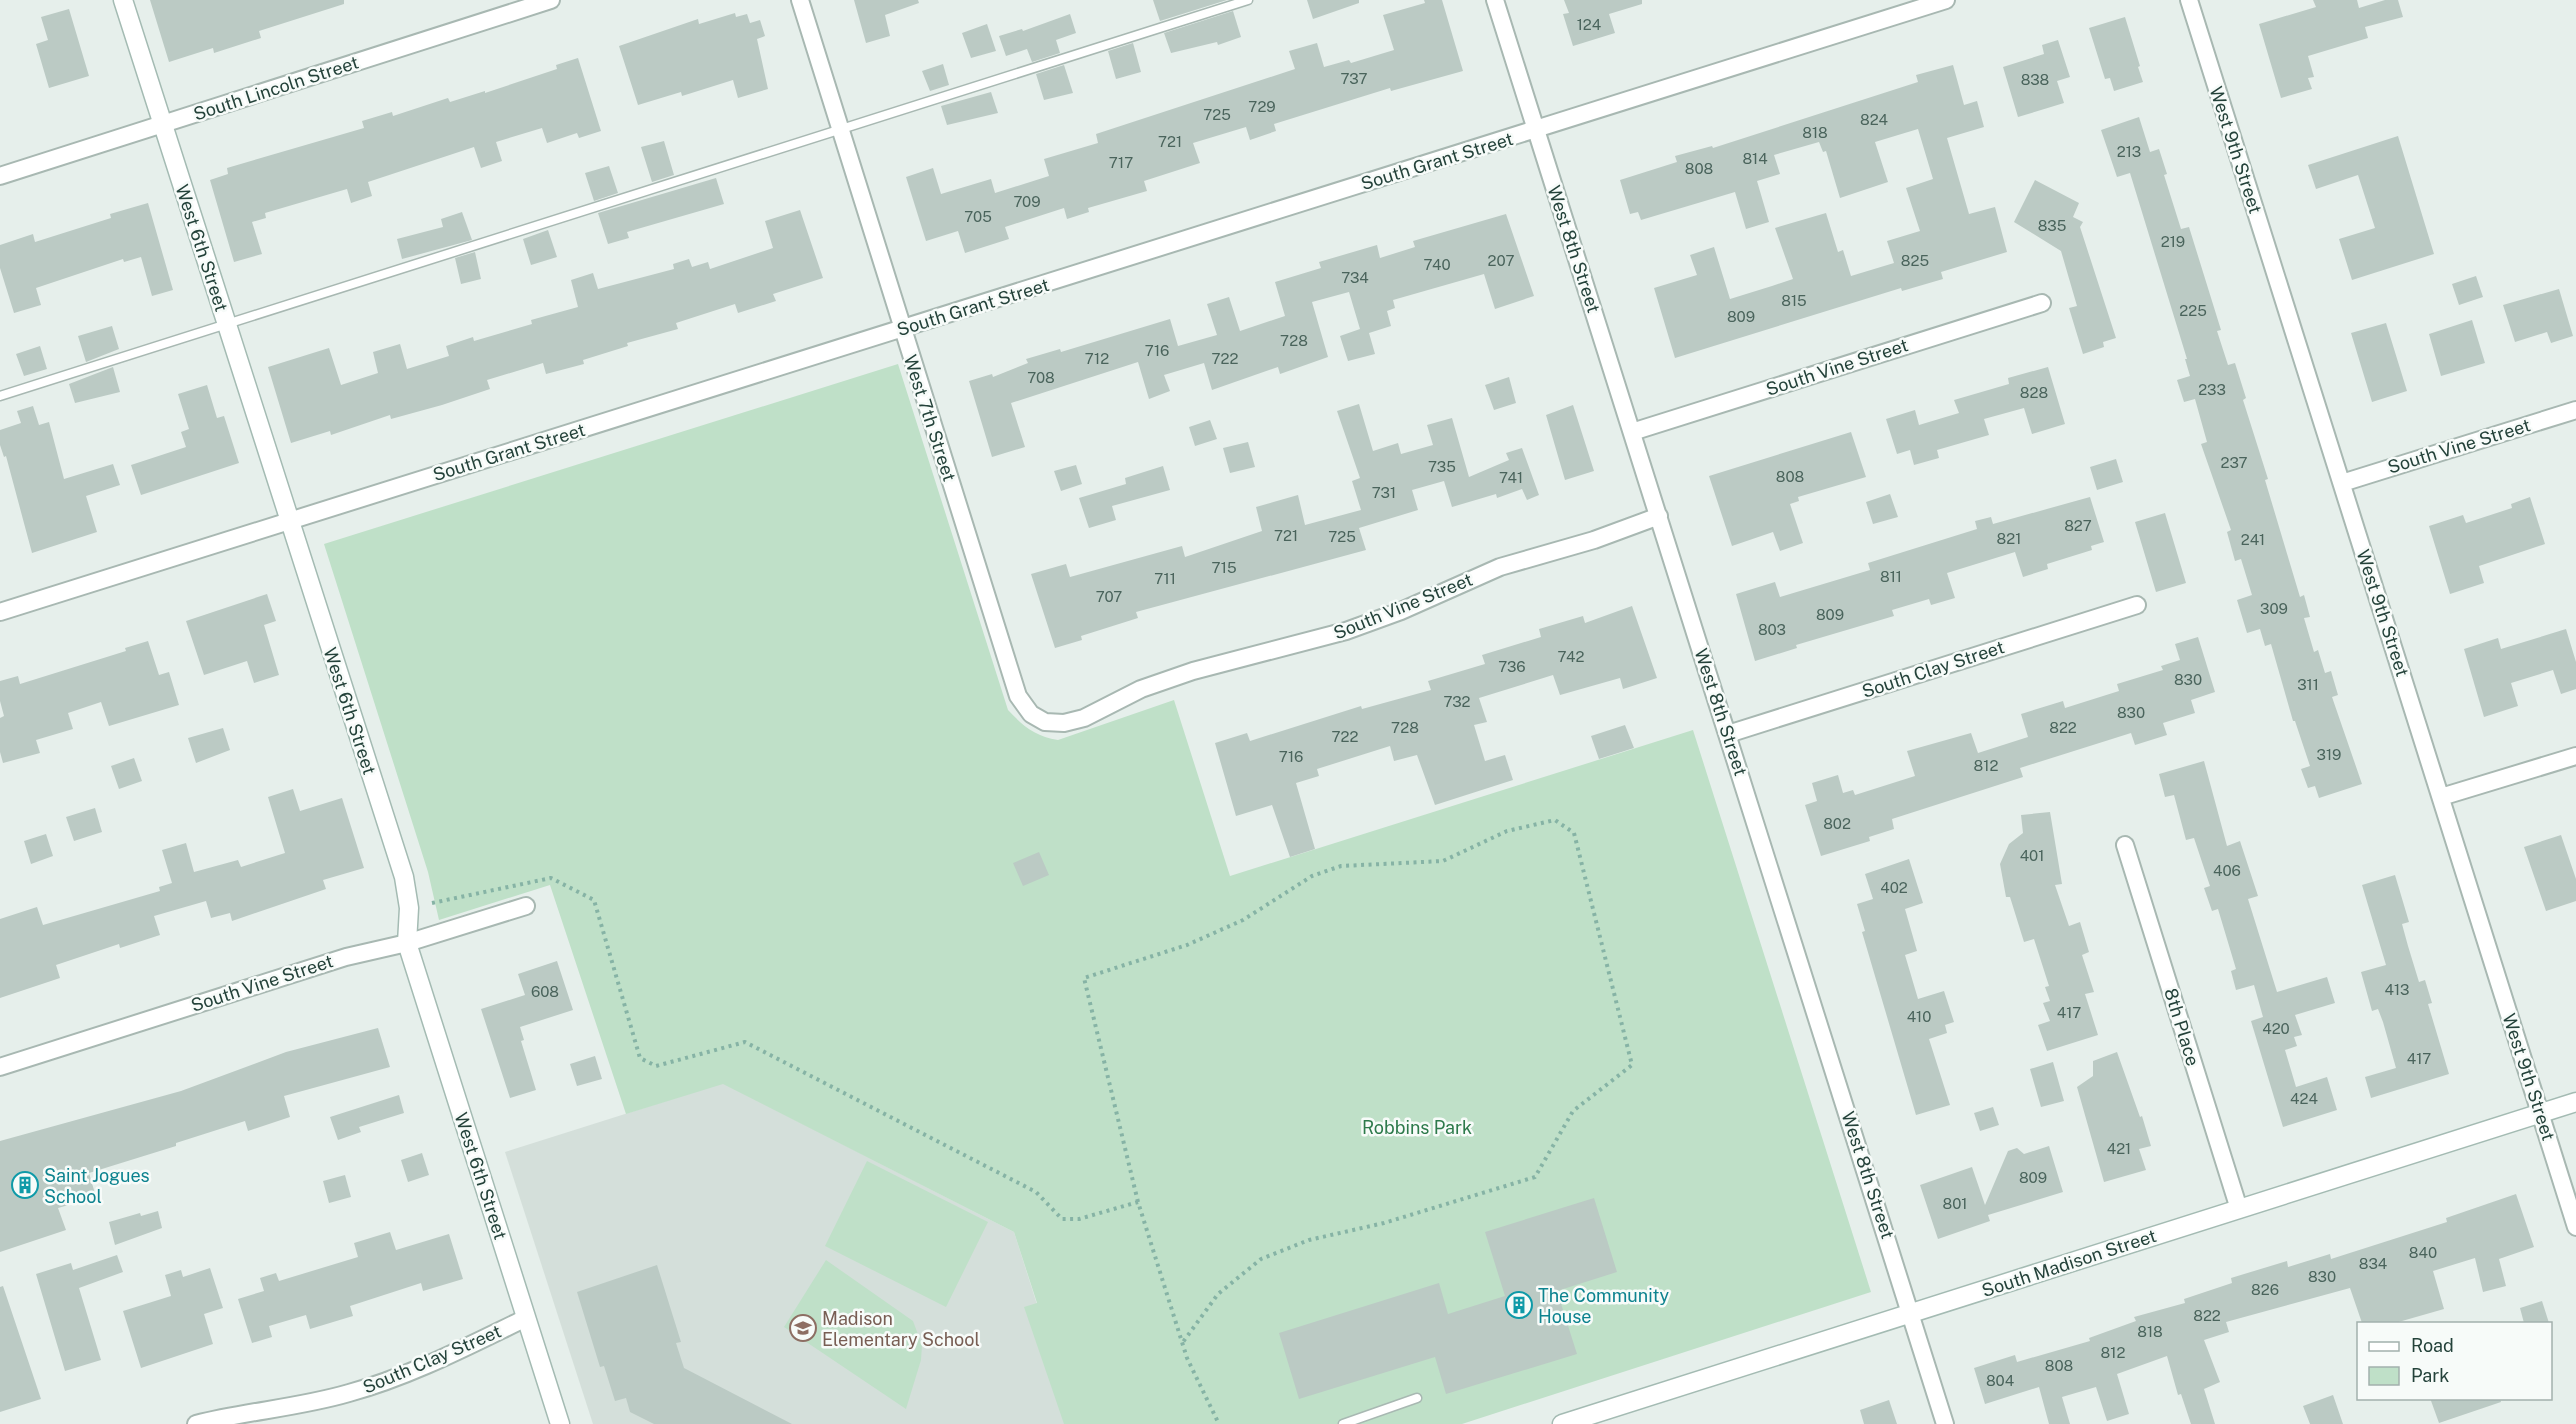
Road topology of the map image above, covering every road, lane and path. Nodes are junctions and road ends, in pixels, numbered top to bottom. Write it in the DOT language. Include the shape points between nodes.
graph roads {
  1 [pos="123,0"];
  2 [pos="551,0"];
  3 [pos="800,0"];
  4 [pos="1248,0"];
  5 [pos="1495,0"];
  6 [pos="1946,0"];
  7 [pos="2189,0"];
  8 [pos="163,124"];
  9 [pos="840,130"];
  10 [pos="1536,130"];
  11 [pos="0,176"];
  12 [pos="2042,303"];
  13 [pos="226,324"];
  14 [pos="902,329"];
  15 [pos="0,396"];
  16 [pos="2576,410"];
  17 [pos="1632,432"];
  18 [pos="2342,483"];
  19 [pos="1659,516"];
  20 [pos="289,520"];
  21 [pos="2137,605"];
  22 [pos="1,609"];
  23 [pos="1045,722"];
  24 [pos="1728,734"];
  25 [pos="2576,756"];
  26 [pos="2441,797"];
  27 [pos="2125,845"];
  28 [pos="432,903"];
  29 [pos="526,906"];
  30 [pos="407,943"];
  31 [pos="0,1067"];
  32 [pos="2576,1102"];
  33 [pos="2540,1113"];
  34 [pos="1138,1202"];
  35 [pos="2239,1209"];
  36 [pos="2576,1227"];
  37 [pos="1912,1313"];
  38 [pos="526,1318"];
  39 [pos="1183,1342"];
  40 [pos="1417,1398"];
  41 [pos="196,1424"];
  42 [pos="560,1424"];
  43 [pos="1219,1424"];
  44 [pos="1343,1424"];
  45 [pos="1563,1424"];
  46 [pos="1945,1424"];
  1 -- 8 [label="street, West 6th Street"];
  2 -- 8 [label="street, South Lincoln Street"];
  3 -- 9 [label="street, West 7th Street"];
  4 -- 9 [label="lane"];
  5 -- 10 [label="street, West 8th Street"];
  6 -- 10 [label="street, South Grant Street"];
  7 -- 18 [label="street, West 9th Street"];
  8 -- 11 [label="street, South Lincoln Street"];
  8 -- 13 [label="street, West 6th Street"];
  9 -- 13 [label="lane"];
  9 -- 14 [label="street, West 7th Street"];
  10 -- 14 [label="street, South Grant Street"];
  10 -- 17 [label="street, West 8th Street"];
  12 -- 17 [label="street, South Vine Street"];
  13 -- 15 [label="lane"];
  13 -- 20 [label="street, West 6th Street"];
  14 -- 20 [label="street, South Grant Street"];
  14 -- 23 [label="street, West 7th Street" via="1018,696 1031,714"];
  16 -- 18 [label="street, South Vine Street"];
  17 -- 19 [label="street, West 8th Street"];
  18 -- 26 [label="street, West 9th Street"];
  19 -- 23 [label="street, South Vine Street" via="1594,540 1500,567 1346,631 1193,671 1142,689 1084,718"];
  19 -- 24 [label="street, West 8th Street"];
  20 -- 22 [label="street, South Grant Street"];
  20 -- 30 [label="street, West 6th Street" via="404,877 409,908"];
  21 -- 24 [label="street, South Clay Street"];
  24 -- 37 [label="street, West 8th Street"];
  25 -- 26 [label="street"];
  26 -- 33 [label="street, West 9th Street"];
  27 -- 35 [label="street, 8th Place"];
  28 -- 34 [label="path" via="551,878 594,900 640,1058 656,1066 745,1042 1036,1192 1062,1219 1079,1219"];
  29 -- 30 [label="street, South Vine Street"];
  30 -- 31 [label="street, South Vine Street" via="346,957"];
  30 -- 38 [label="street, West 6th Street"];
  32 -- 33 [label="street, South Madison Street"];
  33 -- 35 [label="street, South Madison Street"];
  33 -- 36 [label="street, West 9th Street"];
  34 -- 39 [label="path"];
  34 -- 39 [label="path" via="1084,978 1188,945 1243,920 1312,876 1341,866 1443,861 1508,831 1555,820 1574,833 1632,1065 1573,1111 1535,1177 1384,1223 1309,1240 1261,1259 1218,1294"];
  35 -- 37 [label="street, South Madison Street"];
  37 -- 45 [label="street, South Madison Street"];
  37 -- 46 [label="street, West 8th Street"];
  38 -- 41 [label="street, South Clay Street" via="432,1363 350,1393"];
  38 -- 42 [label="street, West 6th Street"];
  39 -- 43 [label="path"];
  40 -- 44 [label="lane"];
}
